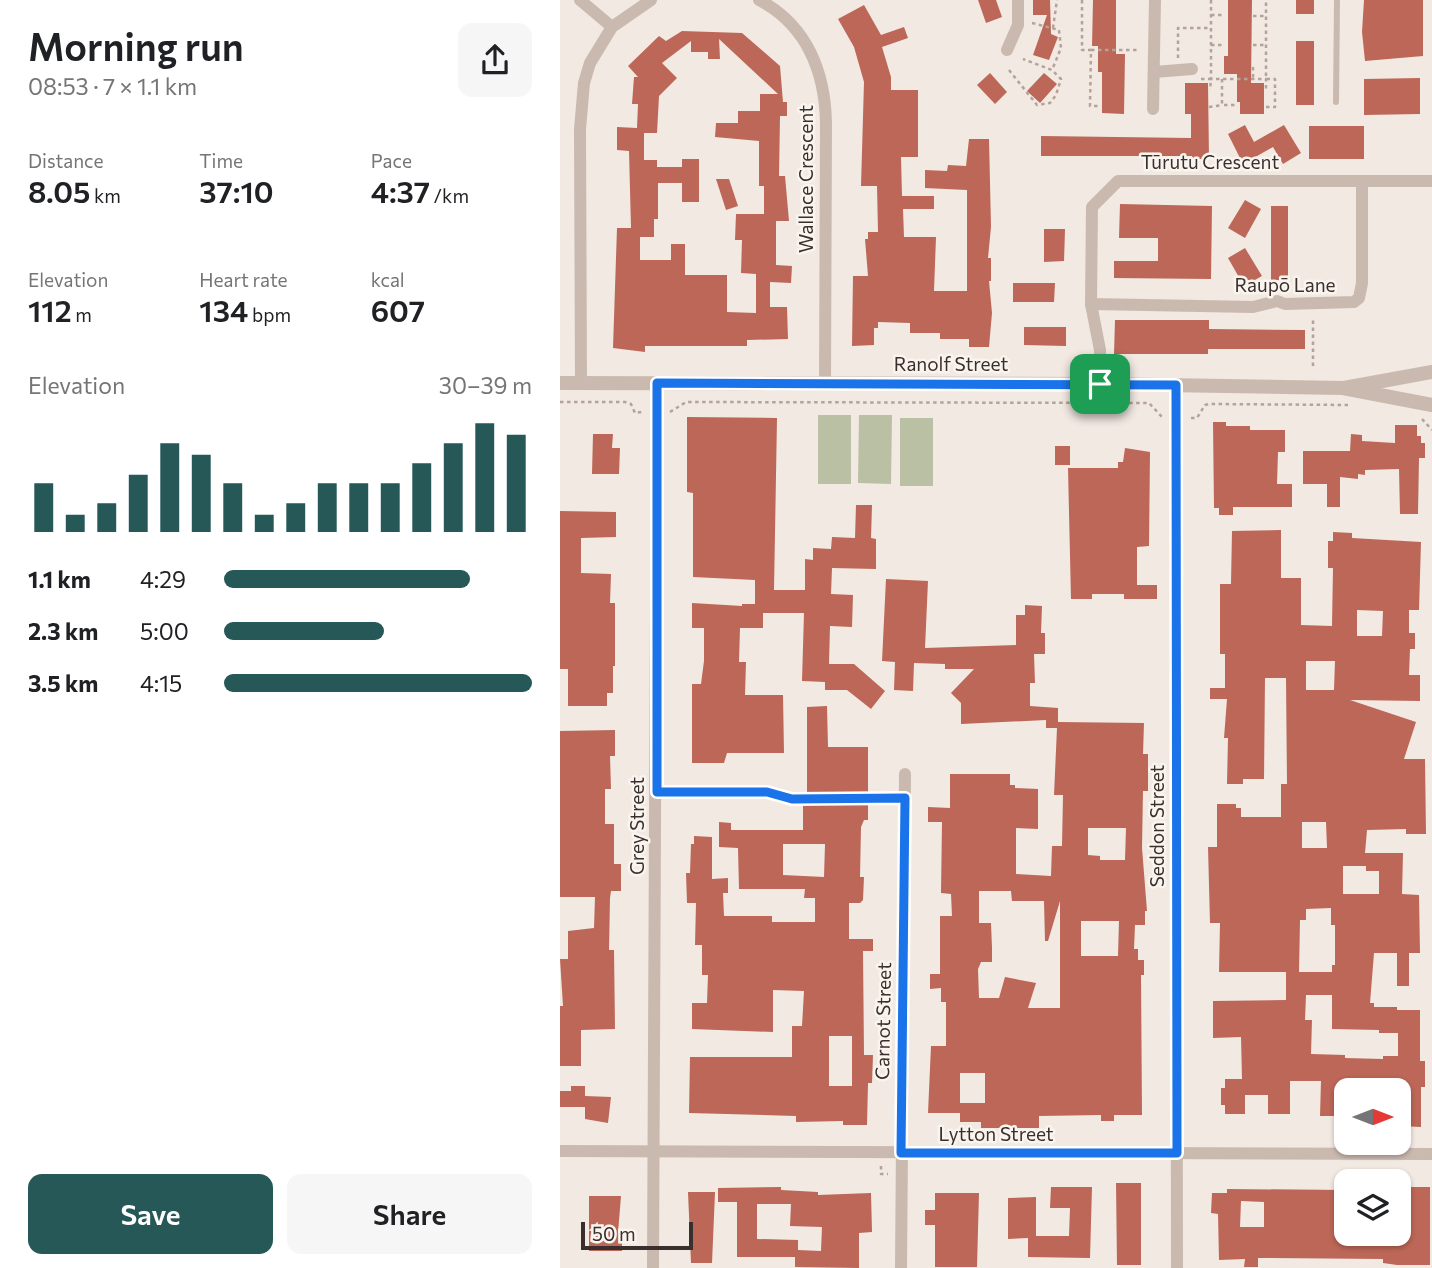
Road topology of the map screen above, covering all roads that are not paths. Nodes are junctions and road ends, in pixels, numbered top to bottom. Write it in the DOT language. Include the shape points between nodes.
graph roads {
  1 [pos="580,0"];
  2 [pos="651,0"];
  3 [pos="759,0"];
  4 [pos="1018,0"];
  5 [pos="1155,0"];
  6 [pos="1337,0"];
  7 [pos="612,27"];
  8 [pos="1007,50"];
  9 [pos="1189,65"];
  10 [pos="1154,72"];
  11 [pos="1336,102"];
  12 [pos="1153,109"];
  13 [pos="1362,181"];
  14 [pos="1432,181"];
  15 [pos="1091,304"];
  16 [pos="1432,372"];
  17 [pos="560,383"];
  18 [pos="657,383"];
  19 [pos="825,383"];
  20 [pos="580,384"];
  21 [pos="1100,384"];
  22 [pos="1176,385"];
  23 [pos="1343,388"];
  24 [pos="1432,405"];
  25 [pos="905,774"];
  26 [pos="657,792"];
  27 [pos="767,792"];
  28 [pos="560,1151"];
  29 [pos="654,1151"];
  30 [pos="901,1153"];
  31 [pos="1177,1153"];
  32 [pos="1432,1154"];
  33 [pos="653,1268"];
  34 [pos="901,1268"];
  35 [pos="1177,1268"];
  1 -- 7 [label="street"];
  2 -- 7 [label="street"];
  3 -- 19 [label="street, Wallace Crescent" via="802,36 823,83"];
  4 -- 8 [label="street" via="1018,25"];
  5 -- 10 [label="street"];
  6 -- 11 [label="lane"];
  7 -- 20 [label="street" via="590,63 581,104"];
  9 -- 10 [label="street"];
  10 -- 12 [label="street"];
  13 -- 14 [label="street, Tūrutu Crescent"];
  13 -- 15 [label="street, Tūrutu Crescent" via="1118,181 1092,207"];
  13 -- 15 [label="street, Raupō Lane" via="1362,283 1354,302 1277,301 1253,307"];
  15 -- 21 [label="street, Tūrutu Crescent" via="1100,350"];
  16 -- 23 [label="street, Ranolf Street"];
  17 -- 20 [label="street, Ranolf Street"];
  18 -- 19 [label="street, Ranolf Street"];
  18 -- 20 [label="street, Ranolf Street"];
  18 -- 26 [label="street, Grey Street"];
  19 -- 21 [label="street, Ranolf Street"];
  21 -- 22 [label="street, Ranolf Street"];
  22 -- 23 [label="street, Ranolf Street"];
  22 -- 31 [label="street, Seddon Street"];
  23 -- 24 [label="street, Ranolf Street"];
  25 -- 30 [label="street, Carnot Street"];
  26 -- 27 [label="street"];
  26 -- 29 [label="street, Grey Street"];
  28 -- 29 [label="street, Lytton Street"];
  29 -- 30 [label="street, Lytton Street"];
  29 -- 33 [label="street, Grey Street"];
  30 -- 31 [label="street, Lytton Street"];
  30 -- 34 [label="street, Carnot Street"];
  31 -- 32 [label="street, Lytton Street"];
  31 -- 35 [label="street, Seddon Street"];
}
